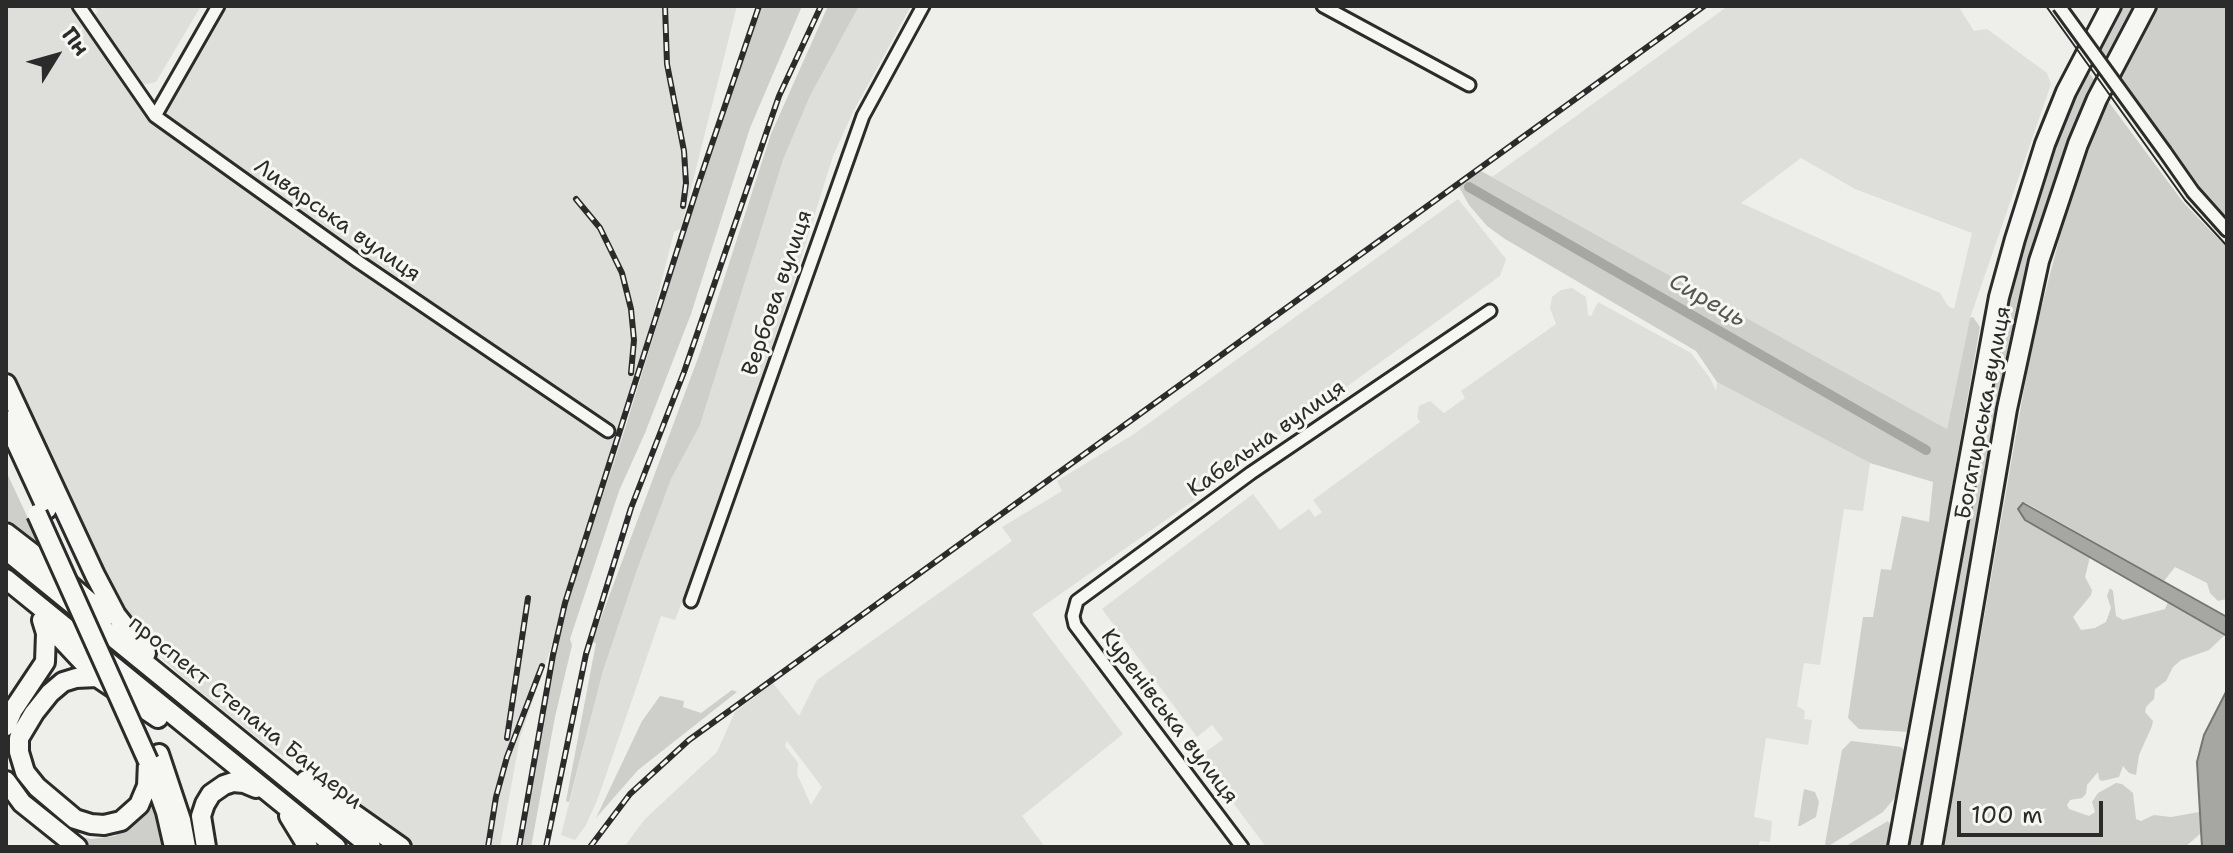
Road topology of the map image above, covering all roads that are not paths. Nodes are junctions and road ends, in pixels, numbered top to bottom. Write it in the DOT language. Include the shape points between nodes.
graph roads {
  1 [pos="79,6"];
  2 [pos="218,6"];
  3 [pos="923,6"];
  4 [pos="1323,6"];
  5 [pos="2059,6"];
  6 [pos="2111,6"];
  7 [pos="2146,6"];
  8 [pos="1469,85"];
  9 [pos="155,116"];
  10 [pos="2227,230"];
  11 [pos="1490,311"];
  12 [pos="6,384"];
  13 [pos="6,420"];
  14 [pos="608,431"];
  15 [pos="6,448"];
  16 [pos="42,512"];
  17 [pos="6,533"];
  18 [pos="6,550"];
  19 [pos="6,581"];
  20 [pos="691,601"];
  21 [pos="1074,607"];
  22 [pos="41,618"];
  23 [pos="148,656"];
  24 [pos="104,672"];
  25 [pos="178,690"];
  26 [pos="8,719"];
  27 [pos="261,756"];
  28 [pos="153,757"];
  29 [pos="6,781"];
  30 [pos="6,789"];
  31 [pos="266,792"];
  32 [pos="22,803"];
  33 [pos="284,807"];
  34 [pos="77,847"];
  35 [pos="174,847"];
  36 [pos="186,847"];
  37 [pos="206,847"];
  38 [pos="308,847"];
  39 [pos="336,847"];
  40 [pos="371,847"];
  41 [pos="401,847"];
  42 [pos="1242,847"];
  43 [pos="1898,847"];
  44 [pos="1932,847"];
  1 -- 9 [label="street, Ливарська вулиця"];
  2 -- 9 [label="street"];
  3 -- 20 [label="street, Вербова вулиця" via="858,129"];
  4 -- 8 [label="street"];
  5 -- 10 [label="street, bridge" via="2193,192"];
  6 -- 43 [label="main road, Богатирська вулиця" via="2049,135 1999,297"];
  7 -- 44 [label="main road, Богатирська вулиця" via="2078,144 2039,261 2007,409"];
  9 -- 14 [label="street, Ливарська вулиця"];
  11 -- 21 [label="street, Кабельна вулиця" via="1251,473"];
  12 -- 23 [label="main road" via="95,575 116,615"];
  13 -- 16 [label="main road"];
  15 -- 16 [label="main road"];
  16 -- 28 [label="main road, bridge"];
  17 -- 23 [label="main road"];
  18 -- 25 [label="main road, проспект Степана Бандери"];
  19 -- 22 [label="main road"];
  19 -- 24 [label="main road"];
  21 -- 42 [label="street, Куренівська вулиця" via="1075,625"];
  22 -- 24 [label="main road"];
  22 -- 26 [label="main road" via="45,662"];
  23 -- 25 [label="main road"];
  24 -- 28 [label="main road" via="63,682 34,713 19,738 25,772 75,819 104,825 121,821 139,805"];
  24 -- 31 [label="main road"];
  25 -- 27 [label="main road, проспект Степана Бандери"];
  27 -- 40 [label="main road, проспект Степана Бандери"];
  27 -- 41 [label="main road" via="313,785"];
  28 -- 35 [label="main road"];
  28 -- 36 [label="main road" via="181,820"];
  29 -- 32 [label="main road"];
  30 -- 32 [label="street"];
  31 -- 33 [label="main road"];
  31 -- 37 [label="main road" via="233,782 211,794 201,816"];
  32 -- 34 [label="main road"];
  33 -- 38 [label="main road"];
  33 -- 39 [label="main road"];
}
